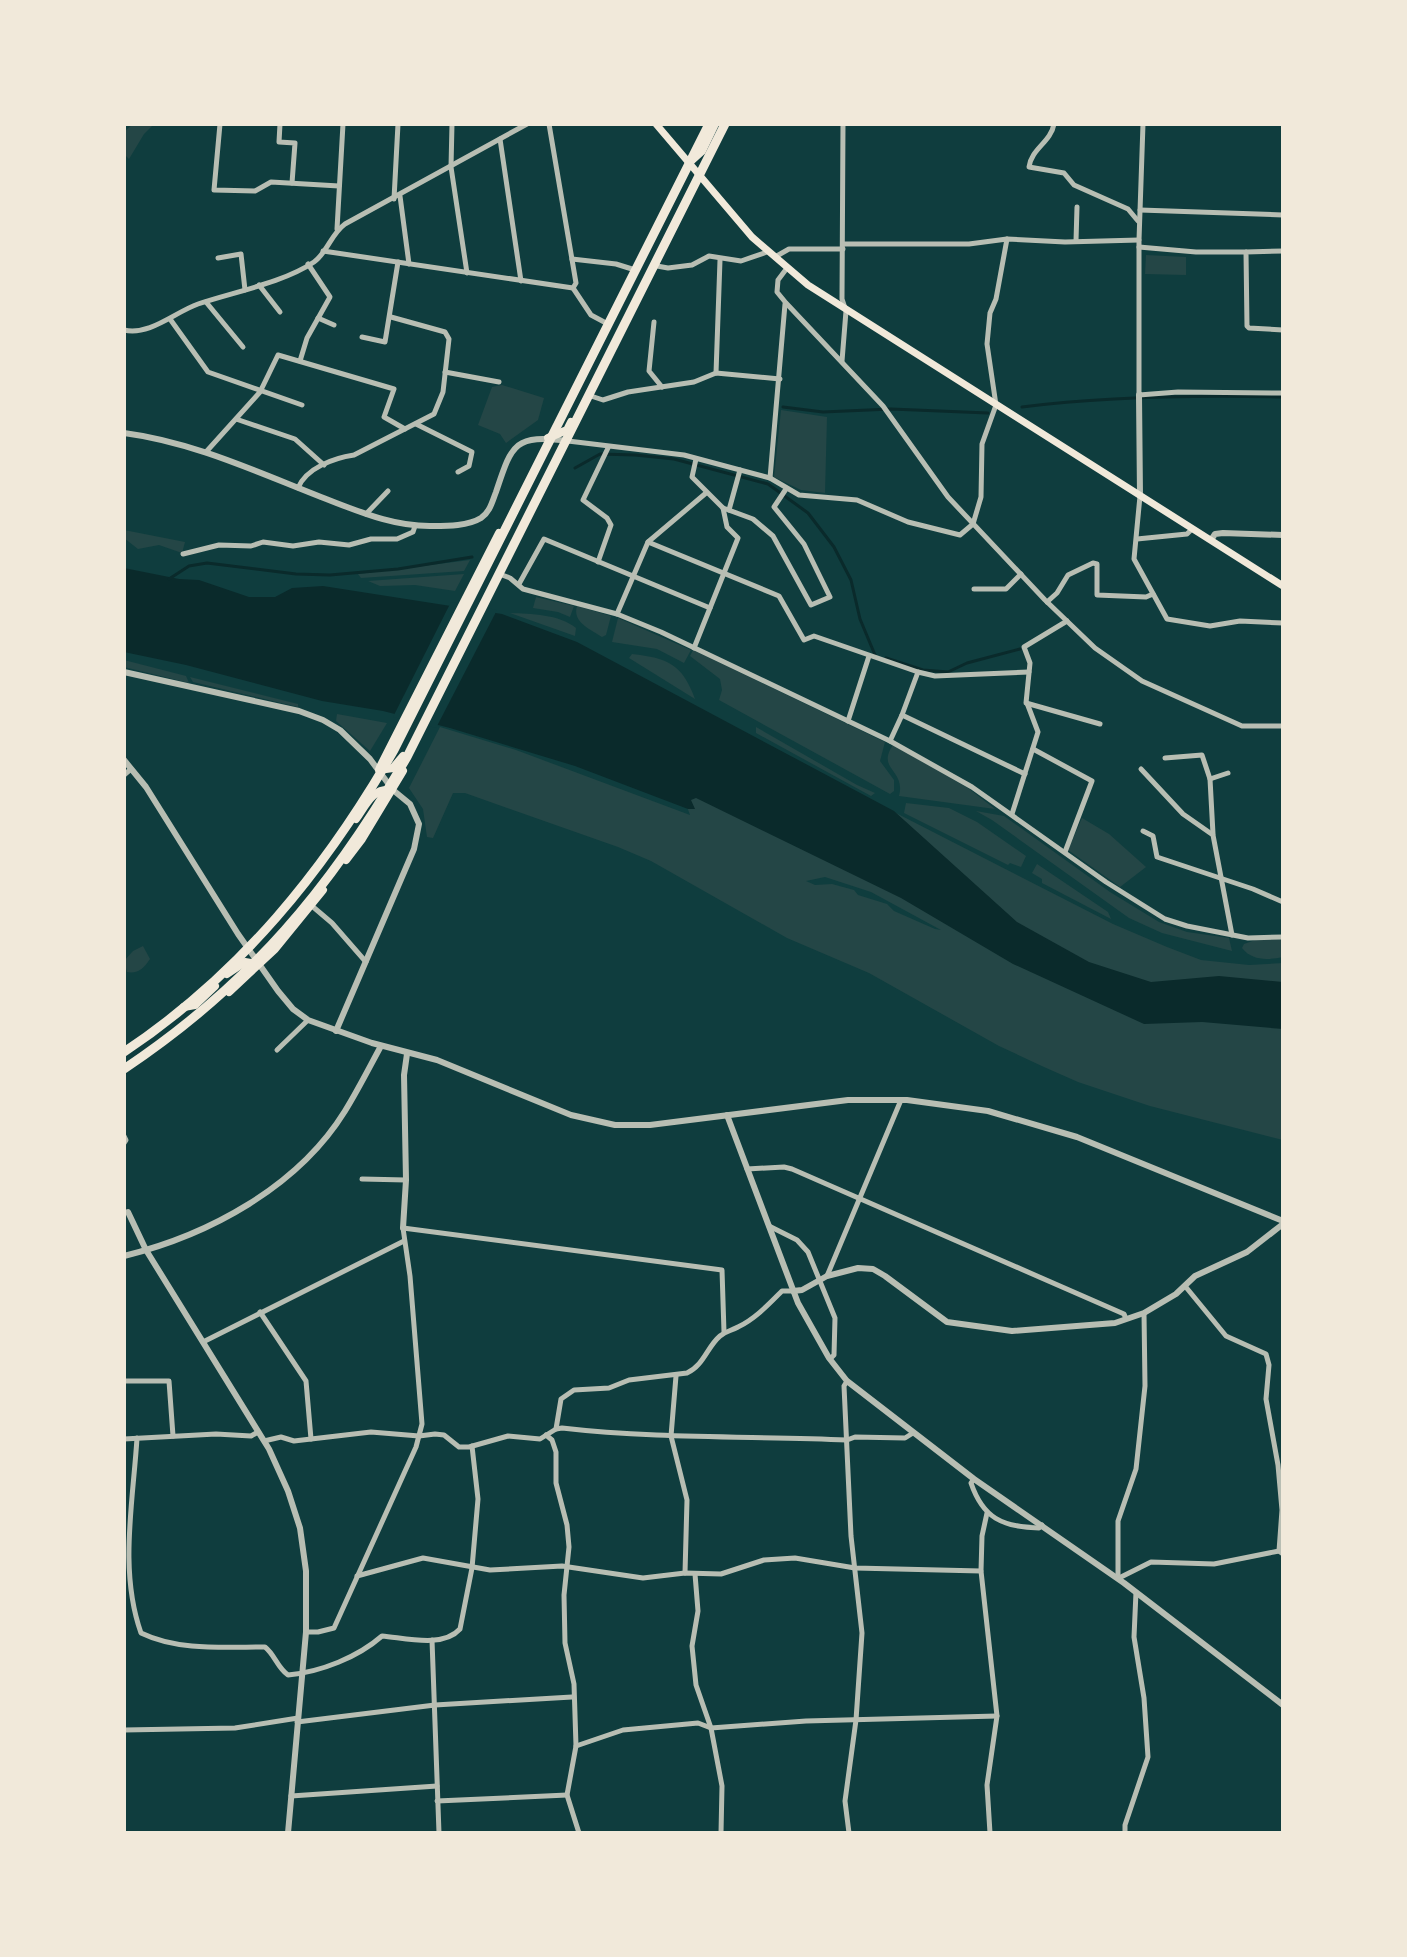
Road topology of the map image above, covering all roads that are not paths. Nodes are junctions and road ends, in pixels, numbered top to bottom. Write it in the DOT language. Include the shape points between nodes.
graph roads {
  1 [pos="220,124"];
  2 [pos="280,124"];
  3 [pos="343,124"];
  4 [pos="398,124"];
  5 [pos="452,124"];
  6 [pos="527,124"];
  7 [pos="549,124"];
  8 [pos="656,124"];
  9 [pos="707,124"];
  10 [pos="715,124"];
  11 [pos="726,124"];
  12 [pos="843,124"];
  13 [pos="1054,124"];
  14 [pos="1143,124"];
  15 [pos="500,139"];
  16 [pos="688,161"];
  17 [pos="451,167"];
  18 [pos="702,178"];
  19 [pos="292,183"];
  20 [pos="339,186"];
  21 [pos="397,198"];
  22 [pos="1077,207"];
  23 [pos="1140,210"];
  24 [pos="1283,215"];
  25 [pos="1139,221"];
  26 [pos="336,230"];
  27 [pos="1007,239"];
  28 [pos="1076,241"];
  29 [pos="1139,243"];
  30 [pos="844,246"];
  31 [pos="323,251"];
  32 [pos="1283,251"];
  33 [pos="642,252"];
  34 [pos="1246,252"];
  35 [pos="771,255"];
  36 [pos="218,258"];
  37 [pos="572,259"];
  38 [pos="720,260"];
  39 [pos="398,262"];
  40 [pos="308,264"];
  41 [pos="409,264"];
  42 [pos="657,266"];
  43 [pos="787,268"];
  44 [pos="632,269"];
  45 [pos="467,273"];
  46 [pos="521,281"];
  47 [pos="259,285"];
  48 [pos="573,288"];
  49 [pos="245,290"];
  50 [pos="206,302"];
  51 [pos="786,303"];
  52 [pos="846,311"];
  53 [pos="280,312"];
  54 [pos="391,317"];
  55 [pos="318,318"];
  56 [pos="170,319"];
  57 [pos="654,322"];
  58 [pos="606,323"];
  59 [pos="334,325"];
  60 [pos="124,330"];
  61 [pos="1283,330"];
  62 [pos="362,337"];
  63 [pos="243,347"];
  64 [pos="300,361"];
  65 [pos="842,361"];
  66 [pos="445,372"];
  67 [pos="716,373"];
  68 [pos="780,379"];
  69 [pos="499,382"];
  70 [pos="662,387"];
  71 [pos="260,392"];
  72 [pos="1283,393"];
  73 [pos="591,396"];
  74 [pos="1140,399"];
  75 [pos="302,405"];
  76 [pos="996,405"];
  77 [pos="236,419"];
  78 [pos="415,424"];
  79 [pos="405,429"];
  80 [pos="124,433"];
  81 [pos="547,438"];
  82 [pos="568,441"];
  83 [pos="608,448"];
  84 [pos="206,452"];
  85 [pos="696,459"];
  86 [pos="324,465"];
  87 [pos="740,470"];
  88 [pos="458,472"];
  89 [pos="770,478"];
  90 [pos="298,488"];
  91 [pos="786,489"];
  92 [pos="388,491"];
  93 [pos="707,493"];
  94 [pos="1140,496"];
  95 [pos="726,509"];
  96 [pos="510,510"];
  97 [pos="366,514"];
  98 [pos="973,524"];
  99 [pos="415,526"];
  100 [pos="1192,529"];
  101 [pos="1283,535"];
  102 [pos="1137,539"];
  103 [pos="1211,540"];
  104 [pos="648,542"];
  105 [pos="183,554"];
  106 [pos="598,562"];
  107 [pos="724,573"];
  108 [pos="1021,574"];
  109 [pos="502,575"];
  110 [pos="632,577"];
  111 [pos="519,584"];
  112 [pos="1283,586"];
  113 [pos="974,589"];
  114 [pos="1153,594"];
  115 [pos="1047,602"];
  116 [pos="710,608"];
  117 [pos="617,614"];
  118 [pos="1067,621"];
  119 [pos="1283,623"];
  120 [pos="694,648"];
  121 [pos="869,656"];
  122 [pos="124,672"];
  123 [pos="918,672"];
  124 [pos="1029,672"];
  125 [pos="1026,703"];
  126 [pos="902,715"];
  127 [pos="848,721"];
  128 [pos="1100,724"];
  129 [pos="1283,726"];
  130 [pos="890,741"];
  131 [pos="414,743"];
  132 [pos="1033,749"];
  133 [pos="1165,758"];
  134 [pos="124,760"];
  135 [pos="131,769"];
  136 [pos="1141,769"];
  137 [pos="378,770"];
  138 [pos="1228,773"];
  139 [pos="1025,774"];
  140 [pos="124,775"];
  141 [pos="1210,779"];
  142 [pos="393,790"];
  143 [pos="1012,814"];
  144 [pos="342,828"];
  145 [pos="1143,831"];
  146 [pos="1213,835"];
  147 [pos="1065,852"];
  148 [pos="1222,878"];
  149 [pos="1283,902"];
  150 [pos="312,906"];
  151 [pos="1232,935"];
  152 [pos="1283,937"];
  153 [pos="248,948"];
  154 [pos="366,962"];
  155 [pos="260,964"];
  156 [pos="183,1007"];
  157 [pos="308,1020"];
  158 [pos="336,1031"];
  159 [pos="381,1046"];
  160 [pos="124,1050"];
  161 [pos="277,1050"];
  162 [pos="407,1054"];
  163 [pos="124,1071"];
  164 [pos="901,1100"];
  165 [pos="727,1115"];
  166 [pos="124,1136"];
  167 [pos="124,1143"];
  168 [pos="747,1169"];
  169 [pos="362,1179"];
  170 [pos="406,1180"];
  171 [pos="860,1198"];
  172 [pos="126,1210"];
  173 [pos="1283,1223"];
  174 [pos="768,1226"];
  175 [pos="403,1228"];
  176 [pos="404,1241"];
  177 [pos="146,1250"];
  178 [pos="124,1256"];
  179 [pos="824,1278"];
  180 [pos="1185,1286"];
  181 [pos="793,1291"];
  182 [pos="260,1312"];
  183 [pos="1144,1313"];
  184 [pos="1126,1319"];
  185 [pos="724,1332"];
  186 [pos="203,1342"];
  187 [pos="830,1359"];
  188 [pos="676,1376"];
  189 [pos="124,1381"];
  190 [pos="847,1381"];
  191 [pos="556,1429"];
  192 [pos="258,1432"];
  193 [pos="913,1433"];
  194 [pos="546,1435"];
  195 [pos="173,1436"];
  196 [pos="419,1436"];
  197 [pos="671,1436"];
  198 [pos="137,1438"];
  199 [pos="124,1439"];
  200 [pos="311,1439"];
  201 [pos="847,1440"];
  202 [pos="264,1441"];
  203 [pos="472,1446"];
  204 [pos="974,1479"];
  205 [pos="987,1513"];
  206 [pos="1042,1525"];
  207 [pos="1281,1553"];
  208 [pos="567,1567"];
  209 [pos="472,1568"];
  210 [pos="855,1568"];
  211 [pos="981,1571"];
  212 [pos="685,1573"];
  213 [pos="695,1574"];
  214 [pos="357,1576"];
  215 [pos="1118,1578"];
  216 [pos="1136,1592"];
  217 [pos="306,1632"];
  218 [pos="432,1640"];
  219 [pos="301,1674"];
  220 [pos="572,1697"];
  221 [pos="1282,1702"];
  222 [pos="435,1705"];
  223 [pos="997,1716"];
  224 [pos="297,1720"];
  225 [pos="856,1720"];
  226 [pos="711,1728"];
  227 [pos="124,1730"];
  228 [pos="576,1746"];
  229 [pos="437,1786"];
  230 [pos="567,1795"];
  231 [pos="291,1796"];
  232 [pos="437,1801"];
  233 [pos="288,1833"];
  234 [pos="439,1833"];
  235 [pos="579,1833"];
  236 [pos="721,1833"];
  237 [pos="849,1833"];
  238 [pos="990,1833"];
  239 [pos="1125,1833"];
  1 -- 19 [label="street" via="214,190 255,191 271,182"];
  2 -- 19 [label="street" via="279,142 295,143"];
  3 -- 20 [label="street"];
  4 -- 21 [label="street"];
  5 -- 17 [label="street"];
  6 -- 15 [label="street"];
  7 -- 37 [label="street"];
  8 -- 16 [label="main road"];
  9 -- 16 [label="highway"];
  9 -- 160 [label="highway" via="401,736 354,817 290,904 242,957 188,1005"];
  10 -- 16 [label="highway" via="702,151"];
  11 -- 18 [label="highway"];
  11 -- 163 [label="highway" via="407,757 366,825 300,915 252,967"];
  12 -- 30 [label="street"];
  13 -- 25 [label="street" via="1029,167 1064,173 1074,185 1128,209"];
  14 -- 23 [label="street"];
  15 -- 17 [label="street"];
  15 -- 46 [label="street"];
  16 -- 18 [label="main road"];
  16 -- 33 [label="highway"];
  17 -- 21 [label="street"];
  17 -- 45 [label="street"];
  18 -- 33 [label="highway" via="689,176 681,184"];
  18 -- 35 [label="main road"];
  18 -- 42 [label="highway"];
  19 -- 20 [label="street"];
  20 -- 26 [label="street"];
  21 -- 26 [label="street"];
  21 -- 41 [label="street"];
  22 -- 28 [label="street"];
  23 -- 24 [label="street"];
  23 -- 25 [label="street"];
  25 -- 29 [label="street"];
  26 -- 31 [label="street"];
  27 -- 28 [label="street"];
  27 -- 30 [label="street"];
  27 -- 76 [label="street" via="987,344"];
  28 -- 29 [label="street"];
  29 -- 34 [label="street" via="1196,252"];
  29 -- 74 [label="street"];
  30 -- 35 [label="street"];
  30 -- 52 [label="street"];
  31 -- 39 [label="street"];
  31 -- 40 [label="street"];
  32 -- 34 [label="street"];
  33 -- 44 [label="highway"];
  34 -- 61 [label="street" via="1247,326"];
  35 -- 38 [label="street"];
  35 -- 43 [label="main road"];
  36 -- 49 [label="street" via="241,254"];
  37 -- 44 [label="street"];
  37 -- 48 [label="street"];
  38 -- 42 [label="street" via="709,256 692,265"];
  38 -- 67 [label="street"];
  39 -- 41 [label="street"];
  39 -- 54 [label="street"];
  40 -- 47 [label="street"];
  40 -- 55 [label="street" via="330,297"];
  41 -- 45 [label="street"];
  42 -- 73 [label="highway"];
  43 -- 51 [label="street" via="777,292"];
  43 -- 52 [label="main road"];
  44 -- 58 [label="highway"];
  45 -- 46 [label="street"];
  46 -- 48 [label="street"];
  47 -- 49 [label="street"];
  47 -- 53 [label="street"];
  48 -- 58 [label="street" via="591,315"];
  49 -- 50 [label="street"];
  50 -- 56 [label="street"];
  50 -- 63 [label="street"];
  51 -- 65 [label="street"];
  51 -- 68 [label="street"];
  52 -- 65 [label="street"];
  52 -- 76 [label="main road"];
  54 -- 62 [label="street" via="385,342"];
  54 -- 66 [label="street" via="445,332"];
  55 -- 59 [label="street"];
  55 -- 64 [label="street"];
  56 -- 60 [label="street" via="133,332"];
  56 -- 71 [label="street" via="208,372"];
  57 -- 70 [label="street" via="649,371"];
  58 -- 81 [label="highway"];
  64 -- 71 [label="street" via="278,355"];
  64 -- 79 [label="street" via="394,389 384,417"];
  65 -- 98 [label="street"];
  66 -- 69 [label="street"];
  66 -- 78 [label="street" via="434,414"];
  67 -- 68 [label="street"];
  67 -- 70 [label="street"];
  68 -- 89 [label="street"];
  70 -- 73 [label="street" via="603,400"];
  71 -- 75 [label="street"];
  71 -- 77 [label="street"];
  72 -- 74 [label="street" via="1178,392"];
  73 -- 81 [label="highway" via="567,430"];
  73 -- 82 [label="highway"];
  74 -- 94 [label="street"];
  76 -- 94 [label="main road"];
  76 -- 98 [label="street" via="982,444 981,497"];
  77 -- 84 [label="street"];
  77 -- 86 [label="street" via="295,439"];
  78 -- 79 [label="street"];
  78 -- 88 [label="street" via="472,452 469,466"];
  79 -- 86 [label="street"];
  80 -- 84 [label="street"];
  81 -- 82 [label="street"];
  81 -- 96 [label="highway"];
  81 -- 99 [label="street" via="529,438 514,449 482,517 455,525"];
  82 -- 83 [label="street"];
  82 -- 96 [label="highway" via="552,446 522,500"];
  82 -- 109 [label="highway"];
  83 -- 85 [label="street"];
  83 -- 106 [label="street" via="583,500 611,525"];
  84 -- 90 [label="street"];
  85 -- 87 [label="street"];
  85 -- 93 [label="street" via="692,477"];
  86 -- 90 [label="street"];
  87 -- 89 [label="street"];
  87 -- 95 [label="street"];
  89 -- 91 [label="street"];
  90 -- 97 [label="street"];
  91 -- 95 [label="street" via="774,507 804,544 830,597 811,605 773,536 753,519"];
  91 -- 98 [label="street" via="857,500 908,522 960,535"];
  92 -- 97 [label="street"];
  93 -- 95 [label="street"];
  93 -- 104 [label="street"];
  94 -- 100 [label="main road"];
  94 -- 102 [label="street"];
  95 -- 107 [label="street" via="727,527 738,538"];
  96 -- 137 [label="highway"];
  97 -- 99 [label="street"];
  98 -- 108 [label="street"];
  99 -- 105 [label="street" via="397,539 349,545 263,542"];
  100 -- 102 [label="street" via="1187,534"];
  100 -- 103 [label="main road"];
  101 -- 103 [label="street" via="1223,533"];
  102 -- 114 [label="street" via="1134,559"];
  103 -- 112 [label="main road"];
  104 -- 107 [label="street"];
  104 -- 110 [label="street"];
  106 -- 110 [label="street"];
  106 -- 111 [label="street" via="544,539"];
  107 -- 116 [label="street"];
  107 -- 121 [label="street" via="779,596 804,640 814,636"];
  108 -- 113 [label="street" via="1006,589"];
  108 -- 115 [label="street"];
  109 -- 111 [label="street"];
  109 -- 131 [label="highway"];
  110 -- 116 [label="street"];
  110 -- 117 [label="street"];
  111 -- 117 [label="street" via="535,594"];
  114 -- 115 [label="street" via="1097,595 1093,563 1068,575"];
  114 -- 119 [label="street" via="1167,619 1210,626"];
  115 -- 118 [label="street"];
  116 -- 120 [label="street"];
  117 -- 120 [label="street"];
  118 -- 124 [label="street" via="1024,647"];
  118 -- 129 [label="street" via="1142,681 1242,726"];
  120 -- 127 [label="street"];
  121 -- 123 [label="street"];
  121 -- 127 [label="street"];
  122 -- 137 [label="street" via="323,720 356,744"];
  123 -- 124 [label="street"];
  123 -- 126 [label="street"];
  124 -- 125 [label="street"];
  125 -- 128 [label="street"];
  125 -- 132 [label="street" via="1038,732"];
  126 -- 130 [label="street"];
  126 -- 139 [label="street"];
  127 -- 130 [label="street"];
  130 -- 143 [label="street"];
  131 -- 137 [label="highway" via="393,768"];
  131 -- 142 [label="highway"];
  132 -- 139 [label="street"];
  132 -- 147 [label="street" via="1092,781"];
  133 -- 141 [label="street" via="1202,755"];
  134 -- 135 [label="street"];
  135 -- 140 [label="street"];
  135 -- 153 [label="street"];
  136 -- 146 [label="street" via="1183,814"];
  137 -- 142 [label="street"];
  137 -- 144 [label="highway"];
  138 -- 141 [label="street"];
  139 -- 143 [label="street"];
  141 -- 146 [label="street"];
  142 -- 144 [label="highway" via="375,792 355,820"];
  142 -- 150 [label="highway"];
  142 -- 154 [label="street" via="417,815 418,837"];
  143 -- 147 [label="street"];
  144 -- 153 [label="highway"];
  145 -- 148 [label="street" via="1153,836 1157,857"];
  146 -- 148 [label="street"];
  147 -- 151 [label="street" via="1165,919"];
  148 -- 149 [label="street"];
  148 -- 151 [label="street"];
  150 -- 153 [label="highway" via="299,909 263,949"];
  150 -- 154 [label="street"];
  150 -- 155 [label="highway"];
  151 -- 152 [label="street"];
  153 -- 155 [label="street"];
  153 -- 156 [label="highway"];
  154 -- 158 [label="street"];
  155 -- 156 [label="highway" via="245,962 234,968 195,1005"];
  155 -- 157 [label="street" via="286,1002"];
  155 -- 163 [label="highway" via="194,1022"];
  156 -- 160 [label="highway"];
  157 -- 158 [label="street"];
  157 -- 161 [label="street"];
  158 -- 159 [label="street"];
  159 -- 162 [label="street"];
  159 -- 177 [label="street" via="345,1112 305,1159 251,1203 212,1225"];
  162 -- 165 [label="street" via="437,1060 591,1121 632,1126"];
  162 -- 170 [label="street"];
  164 -- 165 [label="street" via="848,1100"];
  164 -- 171 [label="street"];
  164 -- 173 [label="street" via="988,1111 1047,1127"];
  165 -- 168 [label="street"];
  166 -- 167 [label="street"];
  168 -- 171 [label="street" via="784,1167"];
  168 -- 174 [label="street"];
  169 -- 170 [label="street"];
  170 -- 175 [label="street"];
  171 -- 179 [label="street"];
  171 -- 184 [label="street"];
  172 -- 177 [label="street"];
  173 -- 180 [label="street" via="1247,1252"];
  174 -- 179 [label="street" via="804,1246"];
  174 -- 181 [label="street"];
  175 -- 176 [label="street"];
  175 -- 185 [label="street" via="722,1270"];
  176 -- 182 [label="street"];
  176 -- 196 [label="street"];
  177 -- 178 [label="street"];
  177 -- 186 [label="street"];
  179 -- 181 [label="street"];
  179 -- 184 [label="street" via="873,1269 947,1322 999,1330"];
  179 -- 187 [label="street" via="835,1318"];
  180 -- 183 [label="street"];
  180 -- 207 [label="street" via="1216,1328 1266,1354 1266,1399 1282,1510"];
  181 -- 185 [label="street" via="782,1291 762,1311"];
  181 -- 187 [label="street"];
  182 -- 186 [label="street"];
  182 -- 200 [label="street" via="306,1381"];
  183 -- 184 [label="street"];
  183 -- 215 [label="street" via="1145,1386 1136,1469 1118,1521"];
  185 -- 188 [label="street" via="696,1369"];
  186 -- 192 [label="street"];
  187 -- 190 [label="street"];
  188 -- 191 [label="street" via="574,1390 561,1399"];
  188 -- 197 [label="street"];
  189 -- 195 [label="street" via="169,1381"];
  190 -- 193 [label="street"];
  190 -- 201 [label="street"];
  191 -- 194 [label="street"];
  191 -- 197 [label="street"];
  192 -- 195 [label="street"];
  192 -- 202 [label="street"];
  193 -- 201 [label="street" via="905,1438"];
  193 -- 204 [label="street"];
  194 -- 203 [label="street" via="508,1436"];
  194 -- 208 [label="street" via="556,1452"];
  195 -- 198 [label="street"];
  196 -- 200 [label="street" via="371,1432"];
  196 -- 203 [label="street" via="444,1435 459,1447"];
  196 -- 214 [label="street"];
  197 -- 201 [label="street"];
  197 -- 212 [label="street" via="687,1500"];
  198 -- 199 [label="street"];
  198 -- 219 [label="street" via="128,1560 141,1633 204,1647 265,1647 279,1669"];
  200 -- 202 [label="street"];
  201 -- 210 [label="street"];
  202 -- 217 [label="street" via="300,1528"];
  203 -- 209 [label="street" via="478,1499"];
  204 -- 205 [label="street" via="977,1501"];
  204 -- 206 [label="street"];
  205 -- 206 [label="street" via="1021,1527"];
  205 -- 211 [label="street"];
  206 -- 215 [label="street"];
  207 -- 215 [label="street" via="1214,1564 1151,1562"];
  208 -- 209 [label="street"];
  208 -- 212 [label="street" via="643,1578"];
  208 -- 220 [label="street" via="565,1643"];
  209 -- 214 [label="street" via="423,1558"];
  209 -- 218 [label="street" via="460,1629 453,1637"];
  210 -- 211 [label="street"];
  210 -- 213 [label="street" via="786,1559 721,1574"];
  210 -- 225 [label="street" via="862,1633"];
  211 -- 223 [label="street"];
  212 -- 213 [label="street"];
  213 -- 226 [label="street" via="696,1685"];
  214 -- 217 [label="street" via="334,1628"];
  215 -- 216 [label="street"];
  216 -- 221 [label="street"];
  216 -- 239 [label="street" via="1134,1637 1148,1757"];
  217 -- 219 [label="street"];
  218 -- 219 [label="street" via="382,1636 365,1651"];
  218 -- 222 [label="street"];
  219 -- 224 [label="street"];
  220 -- 222 [label="street"];
  220 -- 228 [label="street"];
  222 -- 224 [label="street"];
  222 -- 229 [label="street"];
  223 -- 225 [label="street"];
  223 -- 238 [label="street" via="987,1785"];
  224 -- 227 [label="street" via="235,1728"];
  224 -- 231 [label="street"];
  225 -- 226 [label="street"];
  225 -- 237 [label="street" via="845,1801"];
  226 -- 228 [label="street" via="698,1723 623,1730"];
  226 -- 236 [label="street" via="722,1786"];
  228 -- 230 [label="street"];
  229 -- 231 [label="street"];
  229 -- 232 [label="street"];
  230 -- 232 [label="street"];
  230 -- 235 [label="street"];
  231 -- 233 [label="street"];
  232 -- 234 [label="street"];
}
